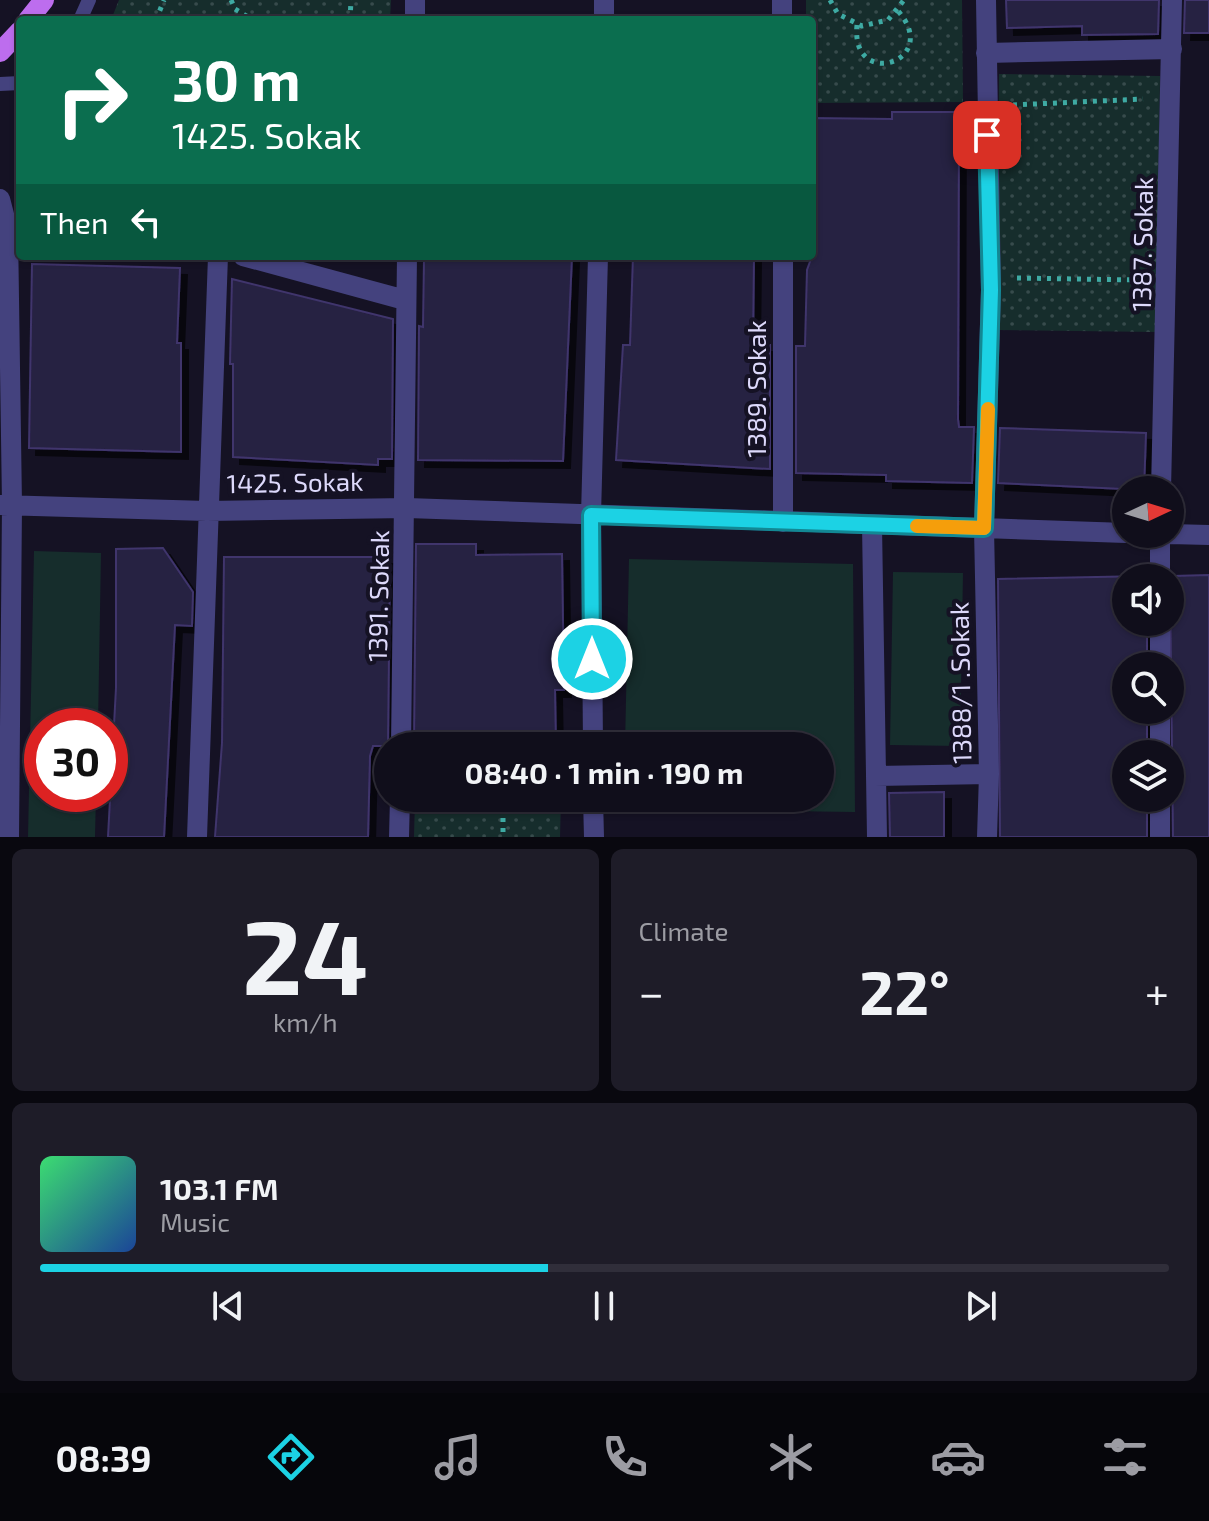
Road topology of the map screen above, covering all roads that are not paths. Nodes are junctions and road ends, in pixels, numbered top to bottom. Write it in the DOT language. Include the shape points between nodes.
graph roads {
  1 [pos="44,0"];
  2 [pos="986,0"];
  3 [pos="1172,0"];
  4 [pos="31,16"];
  5 [pos="16,35"];
  6 [pos="1172,49"];
  7 [pos="0,52"];
  8 [pos="986,53"];
  9 [pos="0,199"];
  10 [pos="14,230"];
  11 [pos="218,260"];
  12 [pos="258,260"];
  13 [pos="407,260"];
  14 [pos="598,260"];
  15 [pos="783,260"];
  16 [pos="405,300"];
  17 [pos="1161,476"];
  18 [pos="6,505"];
  19 [pos="407,508"];
  20 [pos="207,511"];
  21 [pos="591,515"];
  22 [pos="783,522"];
  23 [pos="872,525"];
  24 [pos="984,528"];
  25 [pos="1112,533"];
  26 [pos="1184,534"];
  27 [pos="1209,535"];
  28 [pos="6,621"];
  29 [pos="401,732"];
  30 [pos="593,732"];
  31 [pos="989,774"];
  32 [pos="876,776"];
  33 [pos="400,812"];
  34 [pos="593,812"];
  35 [pos="1160,812"];
  36 [pos="9,837"];
  37 [pos="197,837"];
  38 [pos="399,837"];
  39 [pos="594,837"];
  40 [pos="877,837"];
  41 [pos="987,837"];
  42 [pos="1160,837"];
  1 -- 4 [label="main road"];
  2 -- 8 [label="street, 1388/1 .Sokak"];
  3 -- 6 [label="street, 1387. Sokak"];
  5 -- 7 [label="main road"];
  6 -- 8 [label="street"];
  6 -- 17 [label="street, 1387. Sokak"];
  8 -- 24 [label="street, 1388/1 .Sokak" via="991,278"];
  9 -- 10 [label="street"];
  10 -- 18 [label="street"];
  11 -- 20 [label="street"];
  12 -- 16 [label="street"];
  13 -- 16 [label="street, 1391. Sokak"];
  14 -- 21 [label="street"];
  15 -- 22 [label="street, 1389. Sokak"];
  16 -- 19 [label="street, 1391. Sokak"];
  18 -- 20 [label="street, 1425. Sokak"];
  18 -- 28 [label="street"];
  19 -- 20 [label="street, 1425. Sokak"];
  19 -- 21 [label="street, 1425. Sokak"];
  19 -- 29 [label="street, 1391. Sokak"];
  20 -- 37 [label="street"];
  21 -- 22 [label="street, 1425. Sokak"];
  21 -- 30 [label="street"];
  22 -- 23 [label="street, 1425. Sokak"];
  23 -- 24 [label="street, 1425. Sokak"];
  23 -- 32 [label="street"];
  24 -- 25 [label="street, 1425. Sokak"];
  24 -- 31 [label="street, 1388/1 .Sokak"];
  26 -- 27 [label="street"];
  28 -- 36 [label="street"];
  31 -- 32 [label="street"];
  31 -- 41 [label="street, 1388/1 .Sokak"];
  32 -- 40 [label="street"];
  33 -- 38 [label="street"];
  34 -- 39 [label="street"];
  35 -- 42 [label="street"];
}
